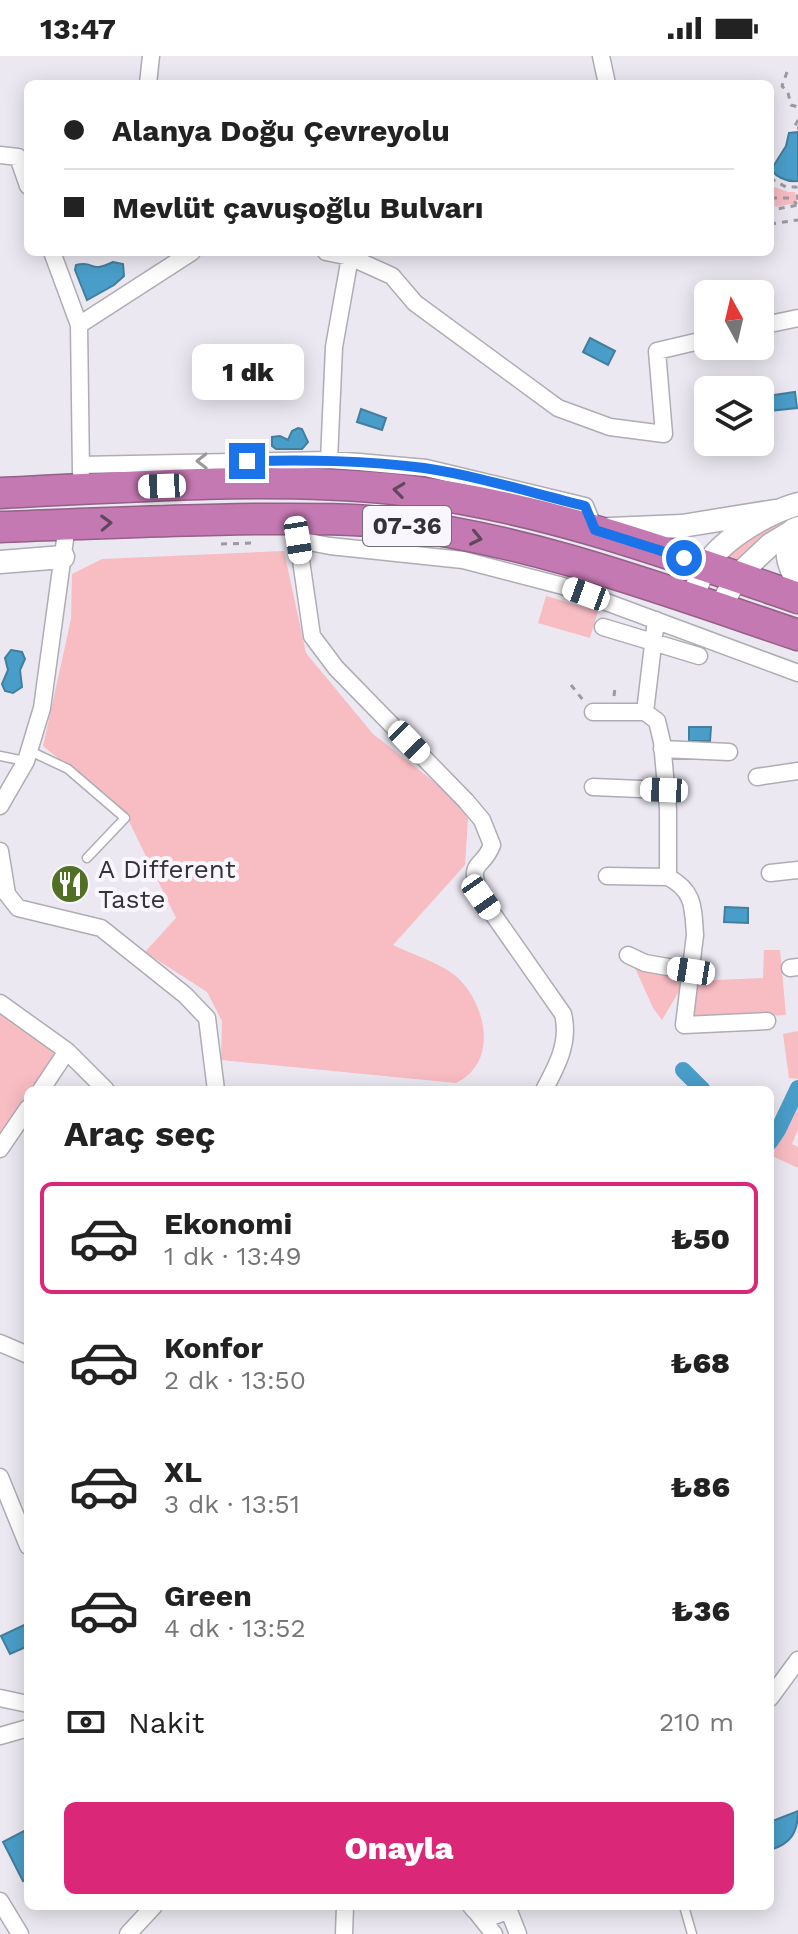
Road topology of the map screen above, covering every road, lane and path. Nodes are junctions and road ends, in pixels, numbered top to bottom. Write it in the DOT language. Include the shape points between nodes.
graph roads {
  1 [pos="151,56"];
  2 [pos="601,56"];
  3 [pos="787,72"];
  4 [pos="148,80"];
  5 [pos="606,80"];
  6 [pos="798,107"];
  7 [pos="798,120"];
  8 [pos="798,128"];
  9 [pos="0,155"];
  10 [pos="23,156"];
  11 [pos="774,180"];
  12 [pos="797,187"];
  13 [pos="774,196"];
  14 [pos="798,203"];
  15 [pos="774,209"];
  16 [pos="798,220"];
  17 [pos="774,223"];
  18 [pos="53,256"];
  19 [pos="186,256"];
  20 [pos="345,256"];
  21 [pos="350,257"];
  22 [pos="798,318"];
  23 [pos="774,323"];
  24 [pos="79,325"];
  25 [pos="694,342"];
  26 [pos="329,460"];
  27 [pos="82,477"];
  28 [pos="0,493"];
  29 [pos="798,504"];
  30 [pos="775,511"];
  31 [pos="67,525"];
  32 [pos="0,527"];
  33 [pos="796,529"];
  34 [pos="296,530"];
  35 [pos="595,530"];
  36 [pos="63,557"];
  37 [pos="0,562"];
  38 [pos="706,565"];
  39 [pos="737,576"];
  40 [pos="798,583"];
  41 [pos="798,598"];
  42 [pos="706,605"];
  43 [pos="656,620"];
  44 [pos="603,627"];
  45 [pos="798,635"];
  46 [pos="652,642"];
  47 [pos="699,656"];
  48 [pos="798,673"];
  49 [pos="571,685"];
  50 [pos="593,712"];
  51 [pos="645,712"];
  52 [pos="662,749"];
  53 [pos="729,752"];
  54 [pos="0,756"];
  55 [pos="27,756"];
  56 [pos="798,771"];
  57 [pos="757,777"];
  58 [pos="593,787"];
  59 [pos="664,790"];
  60 [pos="0,806"];
  61 [pos="0,851"];
  62 [pos="87,858"];
  63 [pos="798,870"];
  64 [pos="770,873"];
  65 [pos="607,876"];
  66 [pos="668,877"];
  67 [pos="628,955"];
  68 [pos="691,971"];
  69 [pos="0,1003"];
  70 [pos="767,1021"];
  71 [pos="67,1051"];
  72 [pos="44,1086"];
  73 [pos="102,1086"];
  74 [pos="216,1086"];
  75 [pos="546,1086"];
  76 [pos="24,1114"];
  77 [pos="0,1149"];
  78 [pos="0,1343"];
  79 [pos="24,1353"];
  80 [pos="0,1478"];
  81 [pos="24,1536"];
  82 [pos="798,1660"];
  83 [pos="774,1693"];
  84 [pos="0,1698"];
  85 [pos="24,1703"];
  86 [pos="24,1729"];
  87 [pos="0,1736"];
  88 [pos="0,1901"];
  89 [pos="150,1910"];
  90 [pos="345,1910"];
  91 [pos="474,1910"];
  92 [pos="504,1910"];
  93 [pos="509,1910"];
  94 [pos="685,1910"];
  95 [pos="20,1934"];
  96 [pos="128,1934"];
  97 [pos="344,1934"];
  98 [pos="494,1934"];
  99 [pos="518,1934"];
  100 [pos="692,1934"];
  1 -- 4 [label="street"];
  2 -- 5 [label="street"];
  3 -- 6 [label="path" via="782,86 791,105"];
  7 -- 8 [label="path"];
  9 -- 10 [label="street"];
  11 -- 12 [label="path"];
  12 -- 14 [label="path"];
  13 -- 14 [label="path"];
  14 -- 15 [label="path"];
  16 -- 17 [label="path"];
  18 -- 24 [label="street"];
  19 -- 24 [label="street"];
  20 -- 21 [label="street"];
  21 -- 25 [label="street" via="392,276 415,303 558,408 610,427 664,434 657,351"];
  21 -- 26 [label="street" via="334,347"];
  22 -- 23 [label="street"];
  24 -- 27 [label="street"];
  26 -- 27 [label="street, one-way"];
  26 -- 35 [label="street" via="426,468 585,506"];
  27 -- 28 [label="highway, 07-36"];
  35 -- 27 [label="highway, 07-36, one-way" via="397,489"];
  29 -- 30 [label="street"];
  30 -- 35 [label="street" via="682,526"];
  30 -- 38 [label="street" via="720,548"];
  31 -- 32 [label="highway, 07-36"];
  31 -- 34 [label="highway, 07-36, one-way" via="191,520"];
  31 -- 36 [label="street"];
  33 -- 39 [label="street"];
  33 -- 40 [label="street" via="786,548"];
  34 -- 42 [label="highway, 07-36, one-way" via="386,523 481,539 578,562"];
  34 -- 43 [label="street" via="330,546 463,560 563,586"];
  34 -- 75 [label="street" via="312,636 336,668 482,820 492,845 477,863 475,881 481,897 566,1025 557,1067"];
  35 -- 38 [label="highway, 07-36"];
  36 -- 37 [label="street"];
  36 -- 55 [label="street" via="42,708"];
  38 -- 39 [label="highway, 07-36"];
  38 -- 42 [label="street"];
  39 -- 41 [label="highway, 07-36"];
  39 -- 42 [label="street"];
  42 -- 45 [label="highway, 07-36"];
  43 -- 46 [label="street"];
  43 -- 48 [label="street"];
  44 -- 46 [label="street"];
  46 -- 47 [label="street"];
  46 -- 51 [label="street"];
  49 -- 50 [label="path"];
  50 -- 51 [label="street"];
  51 -- 52 [label="street" via="657,721"];
  52 -- 53 [label="street"];
  52 -- 59 [label="street"];
  54 -- 55 [label="lane"];
  55 -- 60 [label="street"];
  55 -- 62 [label="lane" via="54,760 125,818"];
  56 -- 57 [label="street"];
  58 -- 59 [label="street"];
  59 -- 66 [label="street"];
  61 -- 74 [label="street" via="7,894 18,908 101,928 207,1018"];
  63 -- 64 [label="street"];
  65 -- 66 [label="street"];
  66 -- 68 [label="street" via="684,886 689,897 695,935"];
  67 -- 68 [label="street"];
  68 -- 70 [label="street" via="684,1025"];
  69 -- 71 [label="street"];
  71 -- 72 [label="street"];
  71 -- 73 [label="street"];
  76 -- 77 [label="street"];
  78 -- 79 [label="street"];
  80 -- 81 [label="street"];
  82 -- 83 [label="street"];
  84 -- 85 [label="street"];
  86 -- 87 [label="street"];
  88 -- 95 [label="street"];
  89 -- 96 [label="street"];
  90 -- 97 [label="street"];
  91 -- 92 [label="street" via="490,1917"];
  91 -- 98 [label="street"];
  93 -- 99 [label="street"];
  94 -- 100 [label="lane"];
}
